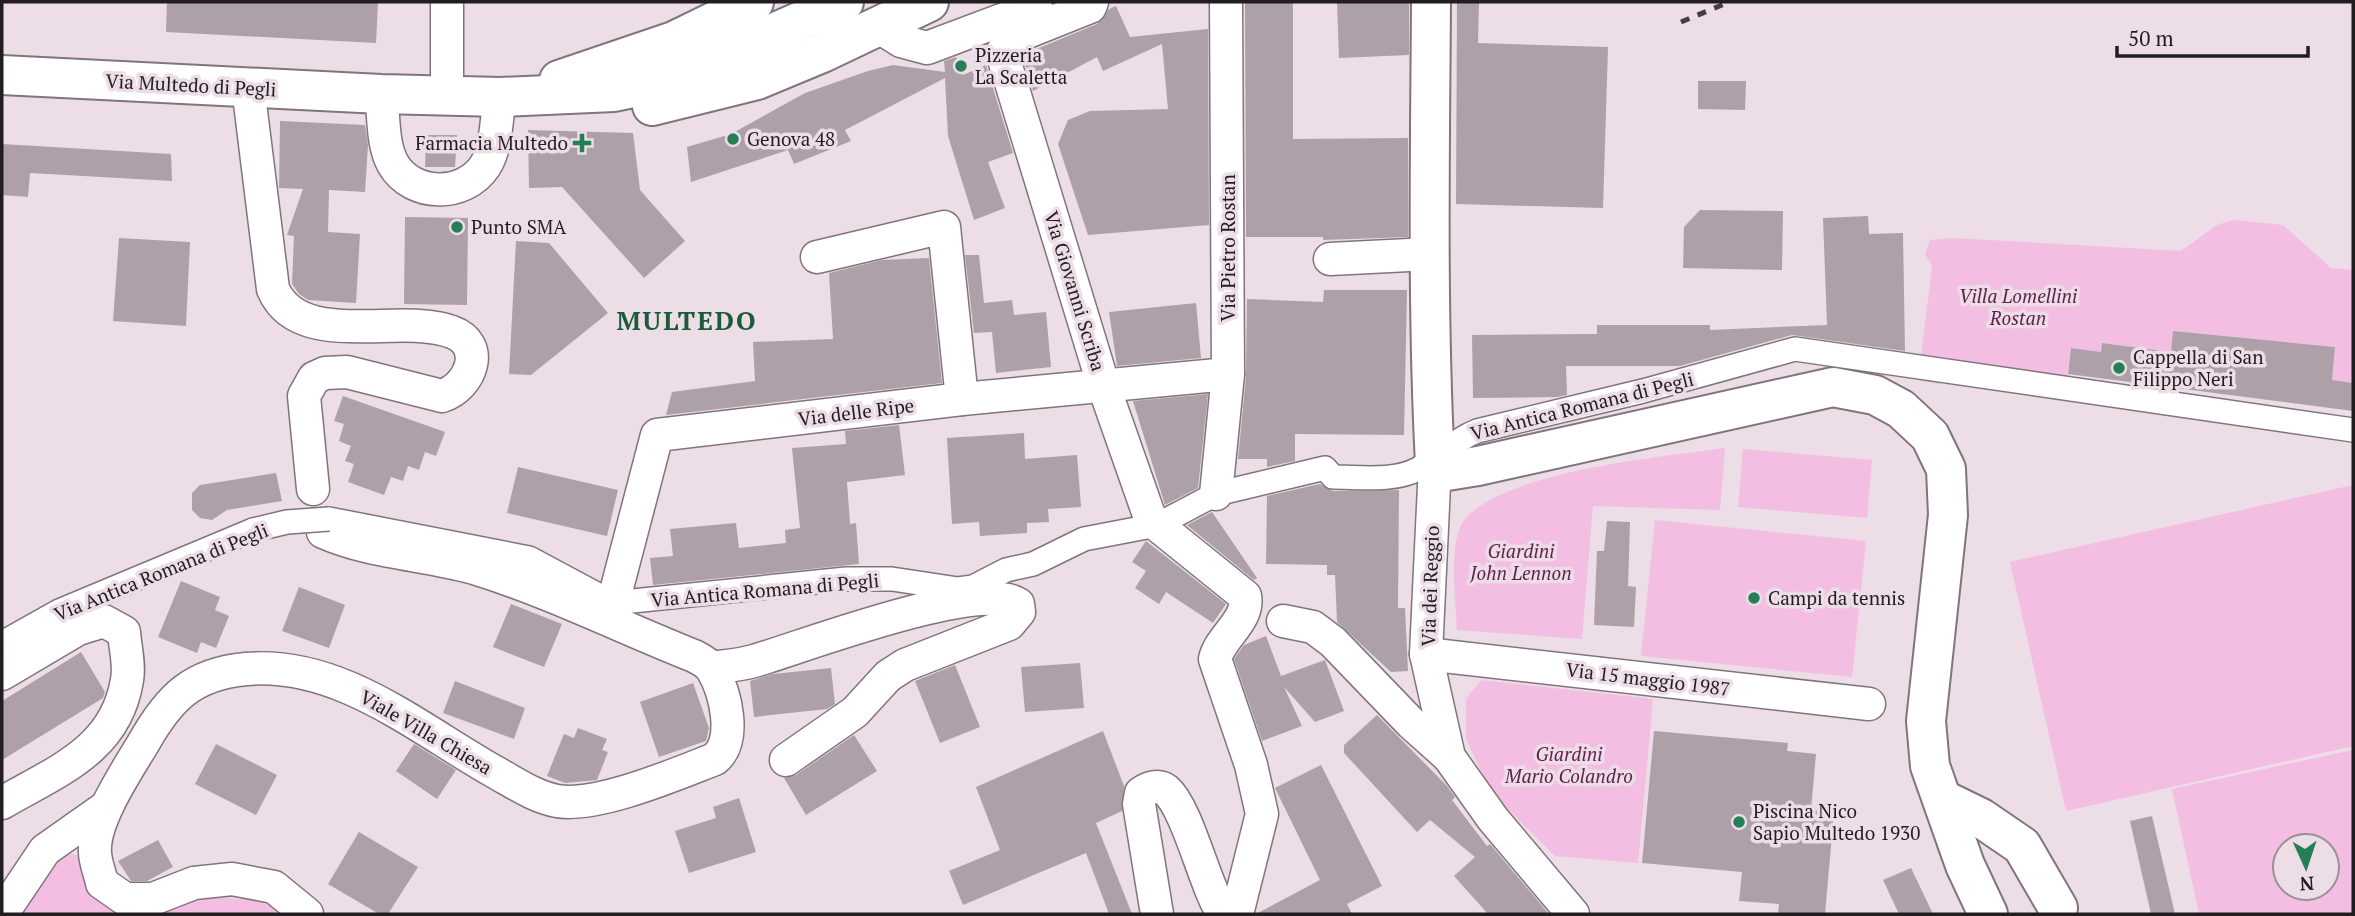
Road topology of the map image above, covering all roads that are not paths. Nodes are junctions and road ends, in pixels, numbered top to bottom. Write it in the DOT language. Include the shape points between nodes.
graph roads {
  1 [pos="447,2"];
  2 [pos="754,2"];
  3 [pos="844,2"];
  4 [pos="929,2"];
  5 [pos="1051,2"];
  6 [pos="1092,2"];
  7 [pos="1226,2"];
  8 [pos="1431,2"];
  9 [pos="793,14"];
  10 [pos="876,25"];
  11 [pos="822,53"];
  12 [pos="2,75"];
  13 [pos="248,87"];
  14 [pos="381,94"];
  15 [pos="447,96"];
  16 [pos="514,96"];
  17 [pos="1429,254"];
  18 [pos="817,257"];
  19 [pos="1330,259"];
  20 [pos="1227,374"];
  21 [pos="1104,387"];
  22 [pos="962,399"];
  23 [pos="2353,430"];
  24 [pos="1435,461"];
  25 [pos="313,489"];
  26 [pos="1216,494"];
  27 [pos="1157,525"];
  28 [pos="326,526"];
  29 [pos="526,571"];
  30 [pos="613,603"];
  31 [pos="1283,621"];
  32 [pos="2,643"];
  33 [pos="1426,653"];
  34 [pos="712,668"];
  35 [pos="2,674"];
  36 [pos="1868,704"];
  37 [pos="1449,757"];
  38 [pos="786,760"];
  39 [pos="1942,799"];
  40 [pos="2,803"];
  41 [pos="106,807"];
  42 [pos="2058,908"];
  43 [pos="2,914"];
  44 [pos="307,914"];
  45 [pos="1157,914"];
  46 [pos="1223,914"];
  47 [pos="1237,914"];
  48 [pos="1573,914"];
  49 [pos="1988,914"];
  1 -- 15 [label="street"];
  2 -- 16 [label="main road, Via Multedo di Pegli" via="674,41"];
  3 -- 9 [label="main road, Via Multedo di Pegli"];
  4 -- 10 [label="main road, Via Multedo di Pegli"];
  5 -- 10 [label="street" via="927,48 901,41"];
  6 -- 21 [label="street, Via Giovanni Scriba" via="1090,7 1010,39 1002,53"];
  7 -- 20 [label="street, Via Pietro Rostan"];
  8 -- 17 [label="main road"];
  9 -- 11 [label="main road" via="790,37 806,50"];
  9 -- 16 [label="main road, Via Multedo di Pegli" via="662,82 614,92"];
  10 -- 11 [label="main road, Via Multedo di Pegli"];
  11 -- 16 [label="main road, Via Multedo di Pegli" via="757,80 657,105 603,110"];
  12 -- 13 [label="main road, Via Multedo di Pegli"];
  13 -- 14 [label="main road, Via Multedo di Pegli"];
  13 -- 25 [label="street" via="273,289 286,310 308,321 453,332 471,356 462,386 442,396 348,372 314,378 304,396"];
  14 -- 15 [label="main road, Via Multedo di Pegli"];
  14 -- 16 [label="street" via="386,147 393,164 413,182 438,190 464,183 485,166"];
  15 -- 16 [label="main road, Via Multedo di Pegli"];
  17 -- 19 [label="street"];
  17 -- 24 [label="main road" via="1430,416"];
  18 -- 22 [label="street" via="944,227"];
  20 -- 21 [label="street, Via delle Ripe"];
  20 -- 26 [label="street, Via Pietro Rostan"];
  21 -- 22 [label="street, Via delle Ripe"];
  21 -- 27 [label="street, Via Giovanni Scriba" via="1144,503"];
  22 -- 30 [label="street, Via delle Ripe" via="657,435"];
  23 -- 24 [label="street, Via Antica Romana di Pegli" via="1795,349 1477,431 1458,438"];
  24 -- 26 [label="street, Via Antica Romana di Pegli" via="1388,478 1333,477 1325,468"];
  24 -- 33 [label="street, Via dei Reggio"];
  24 -- 39 [label="main road" via="1447,471 1478,466 1833,387 1875,395 1901,408 1930,436 1946,469 1948,516 1926,721 1930,766"];
  26 -- 27 [label="street, Via Antica Romana di Pegli"];
  27 -- 30 [label="street, Via Antica Romana di Pegli" via="1084,539 973,587 846,579"];
  27 -- 47 [label="street" via="1245,596 1245,611 1215,659 1251,765 1262,814"];
  28 -- 29 [label="street" via="344,541 472,568"];
  28 -- 32 [label="street, Via Antica Romana di Pegli, bridge" via="287,522 253,530 59,611"];
  29 -- 30 [label="street"];
  29 -- 34 [label="street"];
  31 -- 37 [label="street" via="1313,628 1332,642"];
  33 -- 36 [label="street, Via 15 maggio 1987"];
  33 -- 37 [label="street, Via dei Reggio"];
  34 -- 38 [label="street" via="751,662 908,613 1008,597 1018,604 1019,612 1009,624 888,676 855,712"];
  34 -- 41 [label="street, Viale Villa Chiesa" via="728,722 723,752 715,759 629,789 567,802 533,793 365,693 298,671 267,667 214,675 172,700"];
  35 -- 40 [label="street" via="78,629 104,621 124,632 128,678 118,714 89,752"];
  37 -- 48 [label="street, Via dei Reggio" via="1493,819"];
  39 -- 42 [label="main road" via="2022,846"];
  39 -- 49 [label="main road"];
  41 -- 43 [label="street" via="45,850"];
  41 -- 44 [label="street, Viale Villa Chiesa" via="94,851 102,883 125,899 153,899 194,883 232,879 274,887"];
  45 -- 46 [label="street" via="1139,804 1141,793 1157,787 1166,790 1177,807"];
}
